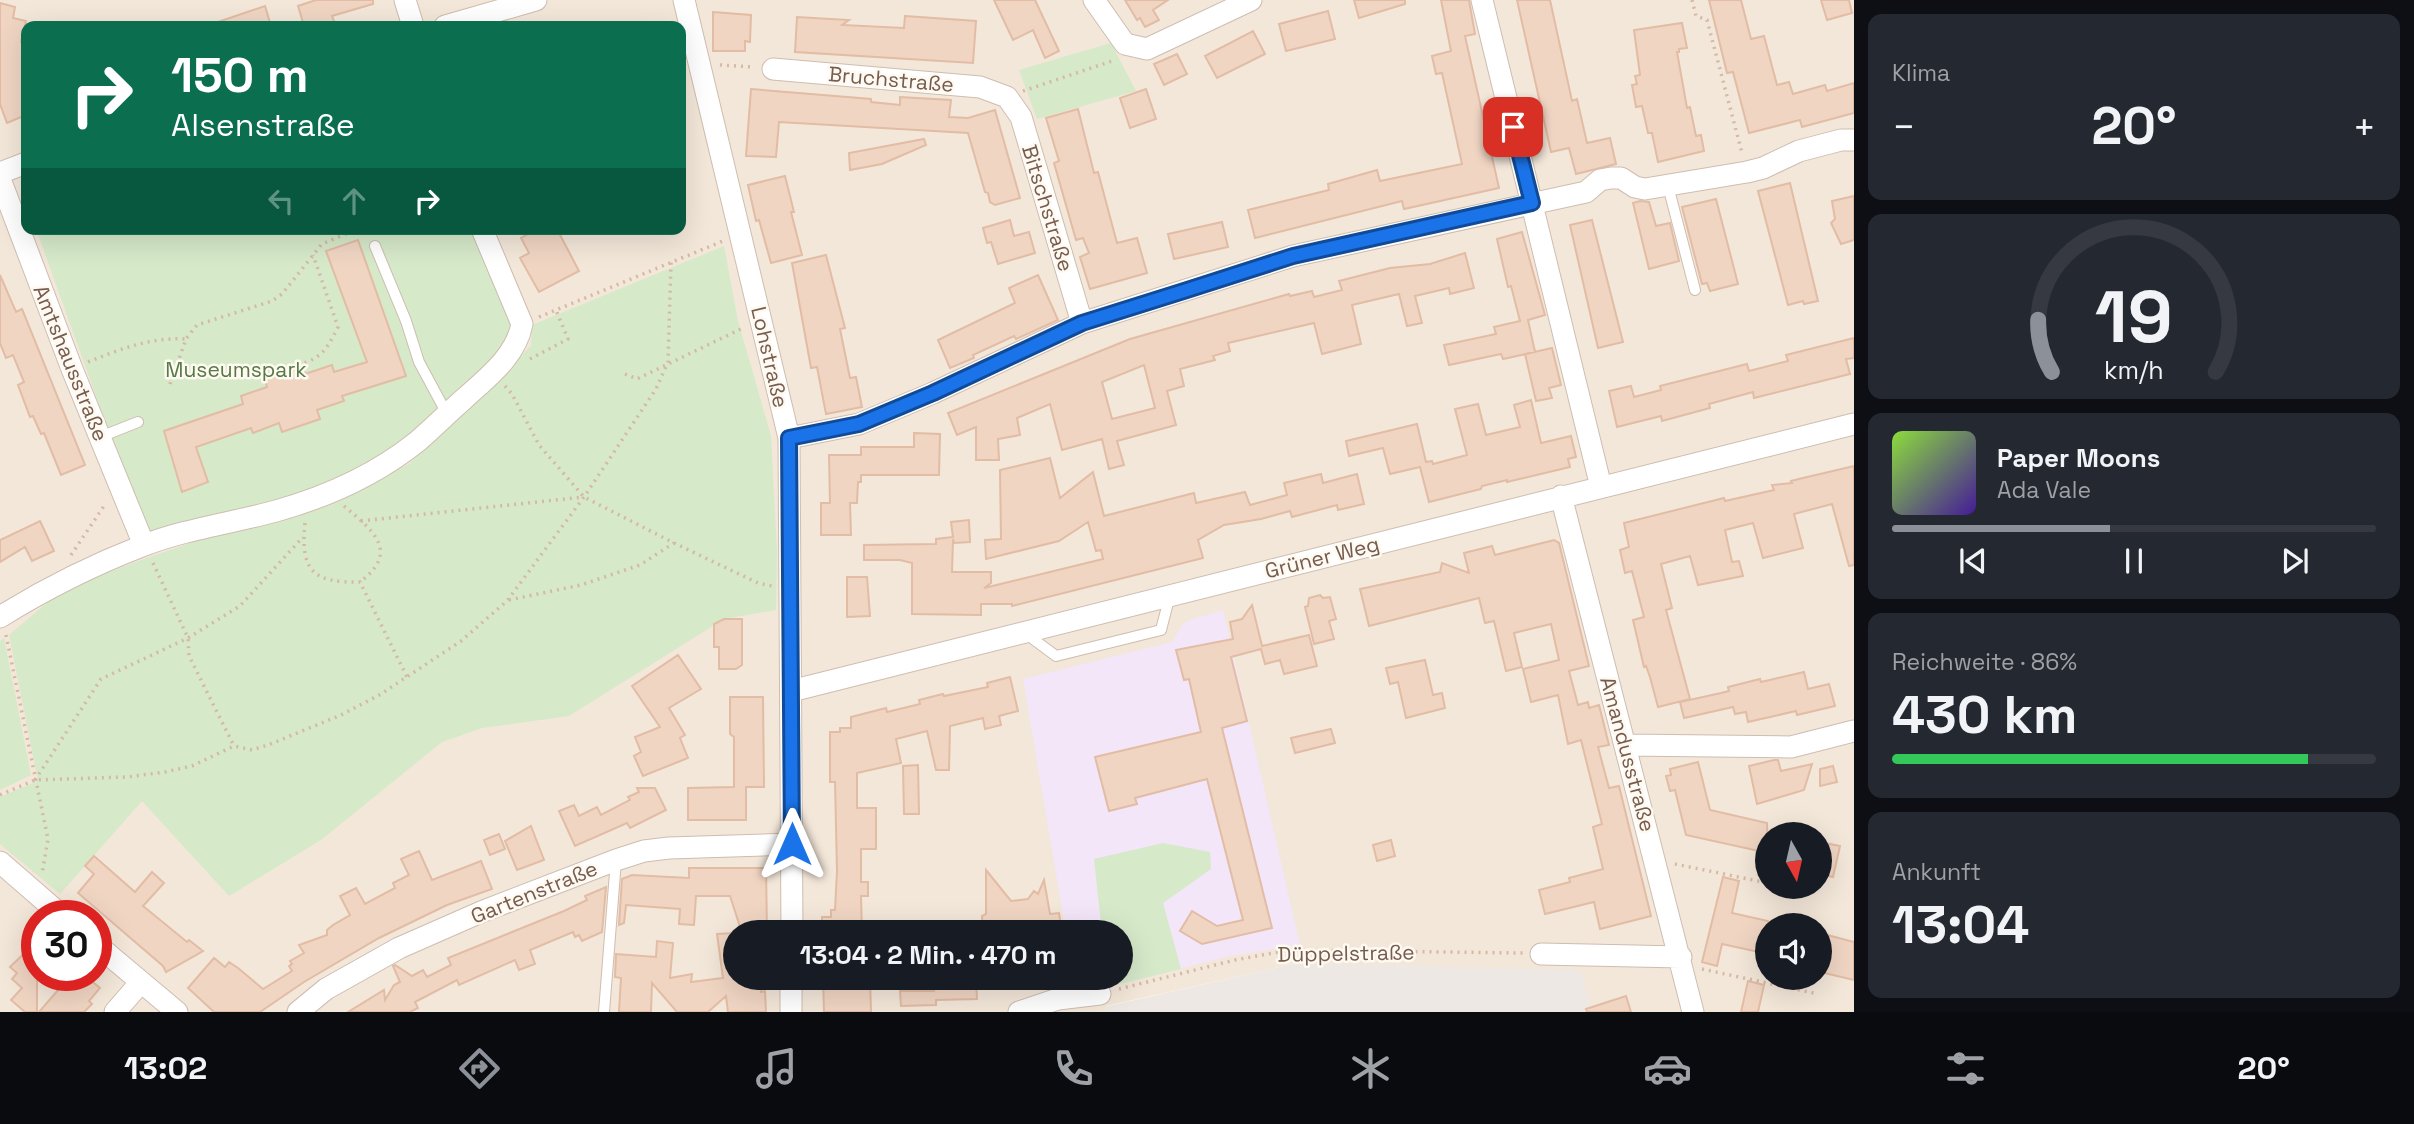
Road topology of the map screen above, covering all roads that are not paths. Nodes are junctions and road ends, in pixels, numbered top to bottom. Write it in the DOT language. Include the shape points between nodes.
graph roads {
  1 [pos="405,0"];
  2 [pos="537,0"];
  3 [pos="684,0"];
  4 [pos="1094,0"];
  5 [pos="1251,0"];
  6 [pos="1482,0"];
  7 [pos="411,21"];
  8 [pos="463,21"];
  9 [pos="773,69"];
  10 [pos="1007,97"];
  11 [pos="1854,140"];
  12 [pos="21,165"];
  13 [pos="0,173"];
  14 [pos="0,179"];
  15 [pos="1668,186"];
  16 [pos="1532,203"];
  17 [pos="21,234"];
  18 [pos="21,235"];
  19 [pos="485,235"];
  20 [pos="375,246"];
  21 [pos="1695,290"];
  22 [pos="1082,323"];
  23 [pos="447,414"];
  24 [pos="138,422"];
  25 [pos="1854,424"];
  26 [pos="100,437"];
  27 [pos="789,438"];
  28 [pos="1601,487"];
  29 [pos="1562,496"];
  30 [pos="145,545"];
  31 [pos="1170,595"];
  32 [pos="1,616"];
  33 [pos="1025,633"];
  34 [pos="791,691"];
  35 [pos="1854,731"];
  36 [pos="1626,745"];
  37 [pos="792,844"];
  38 [pos="615,860"];
  39 [pos="0,862"];
  40 [pos="42,900"];
  41 [pos="792,920"];
  42 [pos="1541,954"];
  43 [pos="112,958"];
  44 [pos="1682,961"];
  45 [pos="141,982"];
  46 [pos="791,990"];
  47 [pos="1100,994"];
  48 [pos="115,1012"];
  49 [pos="177,1012"];
  50 [pos="299,1012"];
  51 [pos="604,1012"];
  52 [pos="791,1012"];
  53 [pos="1019,1012"];
  54 [pos="1693,1012"];
  1 -- 7 [label="street"];
  2 -- 8 [label="street"];
  3 -- 27 [label="street, Lohstraße"];
  4 -- 5 [label="street" via="1125,44 1147,49"];
  6 -- 16 [label="street"];
  9 -- 10 [label="street, Bruchstraße" via="979,87"];
  10 -- 22 [label="street, Bitschstraße" via="1021,117"];
  11 -- 15 [label="street" via="1799,151 1747,172"];
  12 -- 13 [label="street"];
  14 -- 17 [label="street, Amtshausstraße"];
  15 -- 16 [label="street" via="1646,189 1611,178 1586,192"];
  15 -- 21 [label="lane"];
  16 -- 22 [label="street" via="1293,256"];
  16 -- 28 [label="street"];
  18 -- 26 [label="street, Amtshausstraße"];
  19 -- 23 [label="street" via="522,324 512,351"];
  20 -- 23 [label="lane" via="419,362"];
  22 -- 27 [label="street" via="859,424"];
  23 -- 30 [label="street" via="382,465 316,497"];
  24 -- 26 [label="lane"];
  25 -- 28 [label="street, Grüner Weg"];
  26 -- 30 [label="street, Amtshausstraße"];
  27 -- 34 [label="street, Lohstraße"];
  28 -- 29 [label="street, Grüner Weg"];
  29 -- 31 [label="street, Grüner Weg"];
  29 -- 36 [label="street, Amandusstraße"];
  30 -- 32 [label="street" via="64,580"];
  31 -- 33 [label="street, Grüner Weg"];
  31 -- 33 [label="lane" via="1161,630 1056,656"];
  33 -- 34 [label="street, Grüner Weg"];
  34 -- 37 [label="street, Lohstraße"];
  35 -- 36 [label="street" via="1791,747"];
  36 -- 44 [label="street, Amandusstraße"];
  37 -- 38 [label="street, Gartenstraße" via="669,848"];
  37 -- 41 [label="street, Lohstraße"];
  38 -- 50 [label="street, Gartenstraße" via="399,948 326,989"];
  38 -- 51 [label="lane"];
  39 -- 40 [label="street"];
  42 -- 44 [label="street"];
  43 -- 45 [label="street"];
  44 -- 54 [label="street, Amandusstraße"];
  45 -- 48 [label="street"];
  45 -- 49 [label="street"];
  46 -- 52 [label="street"];
  47 -- 53 [label="street" via="1058,999"];
}
